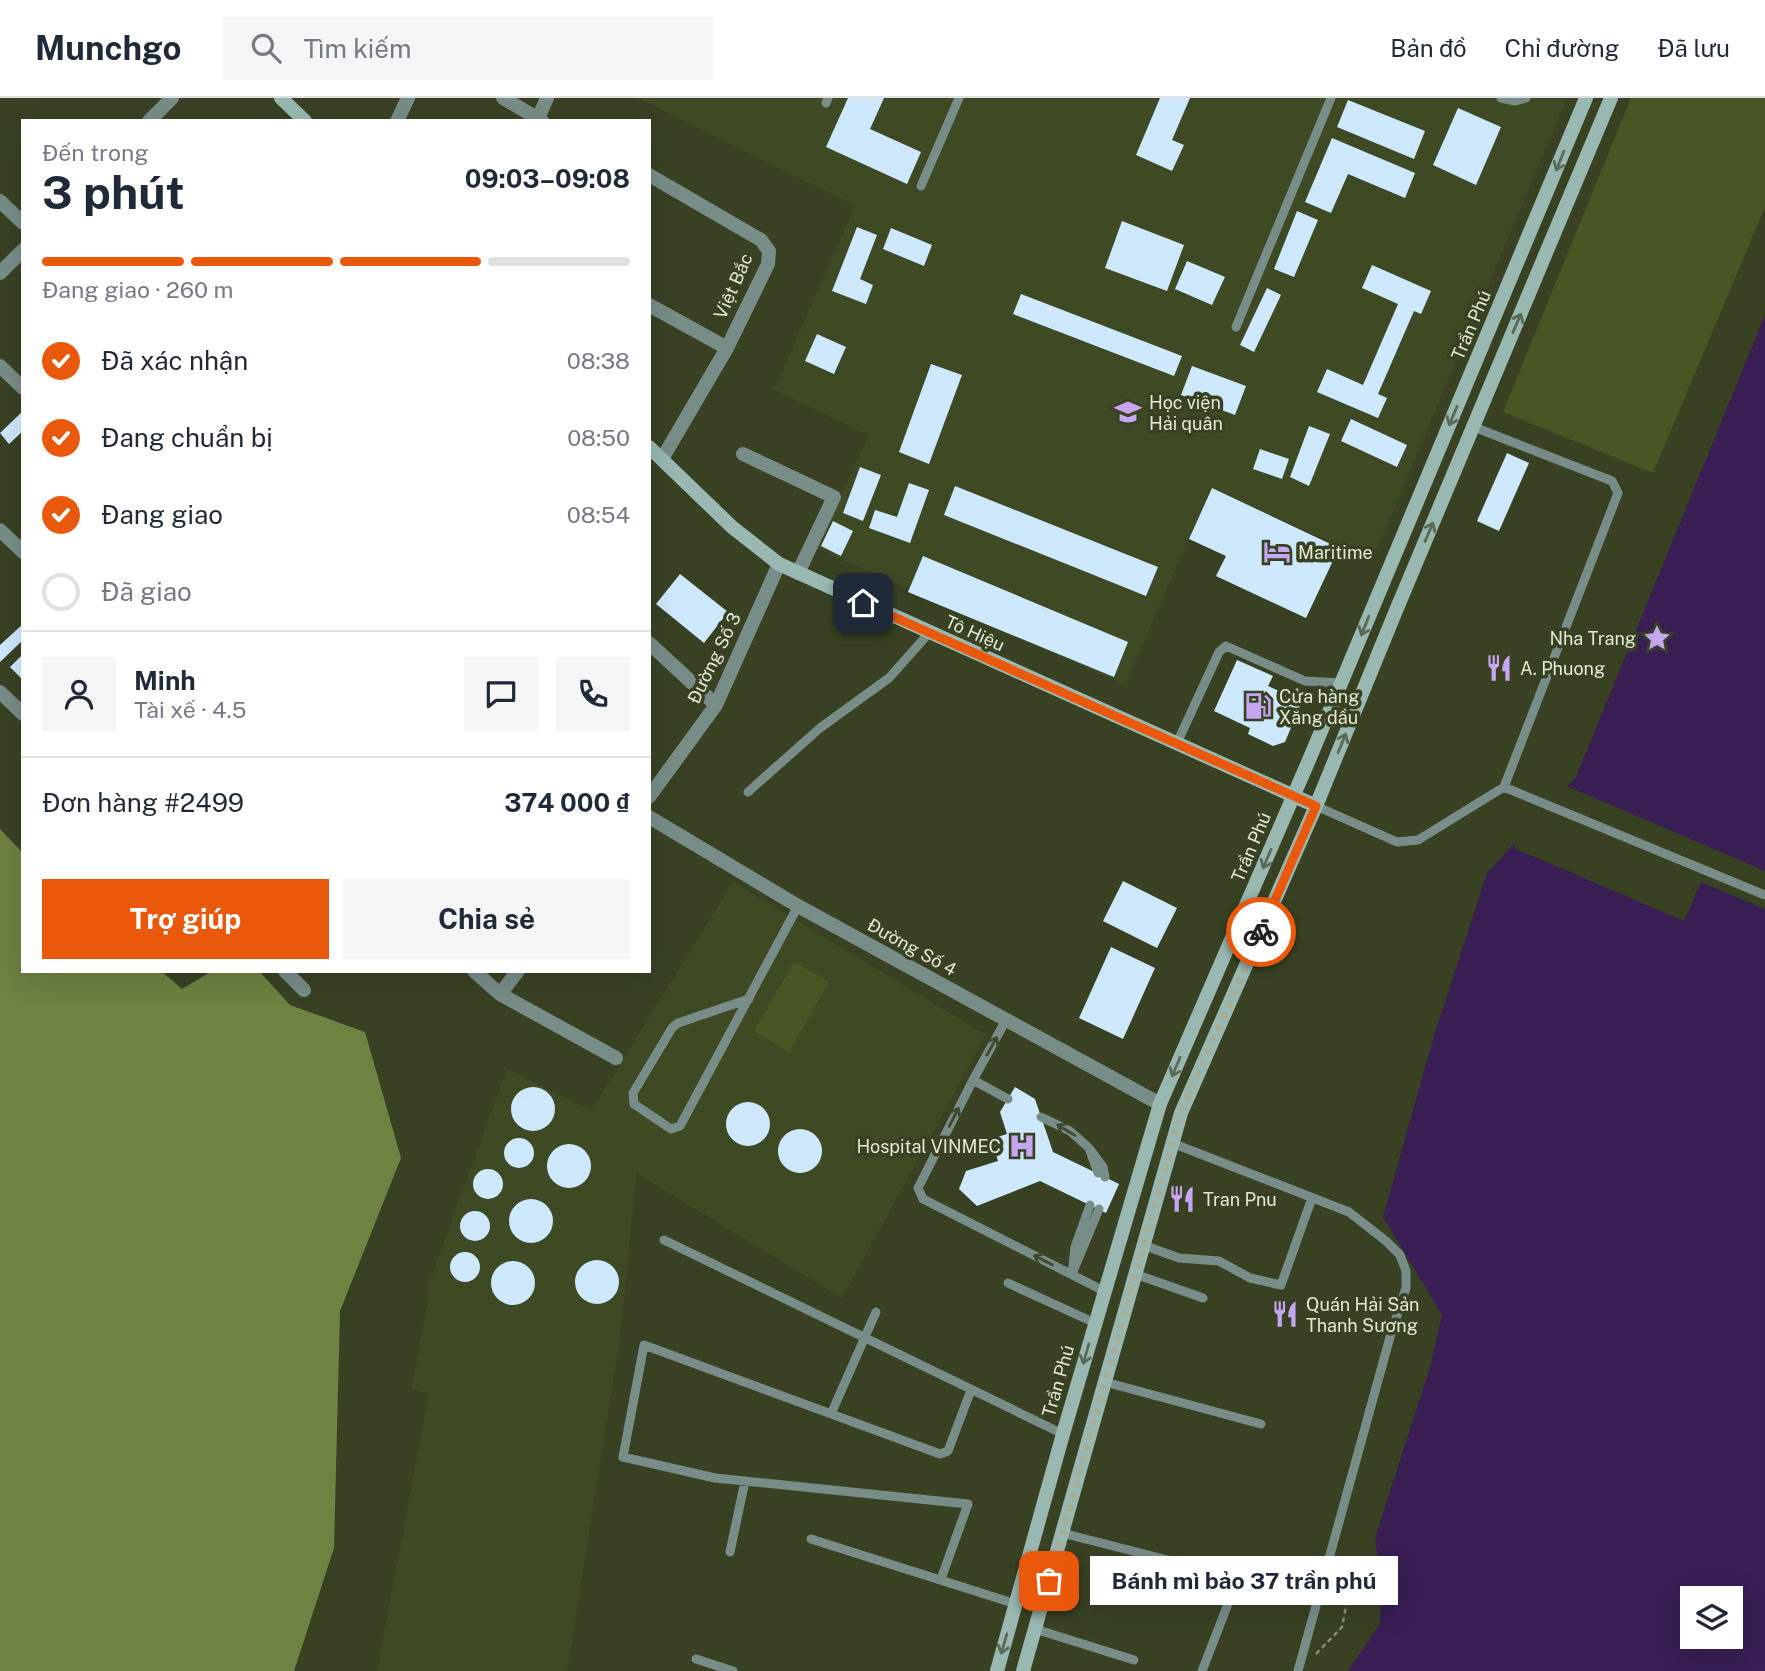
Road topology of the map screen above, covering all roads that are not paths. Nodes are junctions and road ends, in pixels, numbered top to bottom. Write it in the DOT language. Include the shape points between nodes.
graph roads {
  1 [pos="172,98"];
  2 [pos="281,98"];
  3 [pos="408,98"];
  4 [pos="503,98"];
  5 [pos="547,98"];
  6 [pos="959,98"];
  7 [pos="1331,98"];
  8 [pos="1502,98"];
  9 [pos="1526,98"];
  10 [pos="1586,98"];
  11 [pos="1611,98"];
  12 [pos="151,119"];
  13 [pos="303,119"];
  14 [pos="398,119"];
  15 [pos="537,119"];
  16 [pos="539,119"];
  17 [pos="651,176"];
  18 [pos="921,186"];
  19 [pos="0,201"];
  20 [pos="21,221"];
  21 [pos="21,252"];
  22 [pos="0,273"];
  23 [pos="651,306"];
  24 [pos="1236,327"];
  25 [pos="727,348"];
  26 [pos="0,366"];
  27 [pos="1467,383"];
  28 [pos="21,386"];
  29 [pos="1488,393"];
  30 [pos="1474,428"];
  31 [pos="651,449"];
  32 [pos="743,454"];
  33 [pos="662,459"];
  34 [pos="0,530"];
  35 [pos="21,550"];
  36 [pos="779,564"];
  37 [pos="798,573"];
  38 [pos="929,633"];
  39 [pos="651,645"];
  40 [pos="1341,683"];
  41 [pos="0,692"];
  42 [pos="716,705"];
  43 [pos="21,712"];
  44 [pos="1177,743"];
  45 [pos="1504,787"];
  46 [pos="748,792"];
  47 [pos="651,794"];
  48 [pos="1294,796"];
  49 [pos="1316,806"];
  50 [pos="651,818"];
  51 [pos="1765,895"];
  52 [pos="798,906"];
  53 [pos="287,973"];
  54 [pos="476,973"];
  55 [pos="516,973"];
  56 [pos="304,990"];
  57 [pos="499,994"];
  58 [pos="749,999"];
  59 [pos="1006,1020"];
  60 [pos="616,1058"];
  61 [pos="973,1080"];
  62 [pos="1008,1099"];
  63 [pos="1160,1104"];
  64 [pos="1181,1113"];
  65 [pos="1041,1116"];
  66 [pos="1172,1143"];
  67 [pos="1101,1175"];
  68 [pos="1312,1198"];
  69 [pos="1094,1207"];
  70 [pos="664,1240"];
  71 [pos="1143,1245"];
  72 [pos="1072,1274"];
  73 [pos="1135,1274"];
  74 [pos="1008,1283"];
  75 [pos="1104,1291"];
  76 [pos="1203,1298"];
  77 [pos="876,1311"];
  78 [pos="1095,1323"];
  79 [pos="864,1339"];
  80 [pos="1105,1382"];
  81 [pos="971,1390"];
  82 [pos="831,1414"];
  83 [pos="1261,1424"];
  84 [pos="1063,1434"];
  85 [pos="745,1481"];
  86 [pos="1062,1533"];
  87 [pos="811,1539"];
  88 [pos="730,1552"];
  89 [pos="1238,1578"];
  90 [pos="941,1579"];
  91 [pos="1266,1585"];
  92 [pos="1016,1604"];
  93 [pos="1035,1629"];
  94 [pos="696,1659"];
  95 [pos="1134,1660"];
  96 [pos="733,1671"];
  97 [pos="997,1671"];
  98 [pos="1023,1671"];
  99 [pos="1202,1671"];
  100 [pos="1298,1671"];
  1 -- 12 [label="street"];
  2 -- 13 [label="main road"];
  3 -- 14 [label="street"];
  4 -- 15 [label="street"];
  5 -- 16 [label="street"];
  6 -- 18 [label="lane"];
  7 -- 24 [label="lane"];
  8 -- 9 [label="lane"];
  10 -- 27 [label="main road, Trần Phú, one-way"];
  29 -- 11 [label="main road, one-way"];
  17 -- 25 [label="street, Việt Bắc" via="761,240 769,251 768,264"];
  19 -- 20 [label="street"];
  21 -- 22 [label="street"];
  23 -- 25 [label="street"];
  25 -- 33 [label="street, Việt Bắc"];
  26 -- 28 [label="street"];
  27 -- 29 [label="main road"];
  27 -- 40 [label="main road, Trần Phú, one-way"];
  29 -- 30 [label="main road"];
  30 -- 45 [label="lane" via="1612,481 1618,492"];
  49 -- 30 [label="main road, one-way"];
  31 -- 33 [label="main road, Tô Hiệu"];
  32 -- 37 [label="street" via="834,497"];
  33 -- 36 [label="main road, Tô Hiệu" via="732,527"];
  34 -- 35 [label="street"];
  36 -- 37 [label="main road, Tô Hiệu"];
  36 -- 42 [label="street, Đường Số 3"];
  37 -- 38 [label="main road, Tô Hiệu"];
  38 -- 44 [label="main road, Tô Hiệu"];
  38 -- 46 [label="lane" via="889,678 820,728"];
  39 -- 42 [label="street"];
  40 -- 44 [label="lane" via="1305,681 1226,646 1219,652"];
  40 -- 48 [label="main road, Trần Phú"];
  41 -- 43 [label="street"];
  42 -- 47 [label="street, Đường Số 3"];
  44 -- 48 [label="main road, Tô Hiệu"];
  45 -- 49 [label="lane" via="1418,840 1396,842"];
  45 -- 51 [label="lane"];
  48 -- 49 [label="main road, Tô Hiệu"];
  48 -- 63 [label="main road, Trần Phú, one-way"];
  49 -- 64 [label="main road"];
  50 -- 52 [label="street, Đường Số 4"];
  52 -- 58 [label="lane"];
  52 -- 59 [label="street, Đường Số 4"];
  53 -- 56 [label="street"];
  54 -- 57 [label="street"];
  55 -- 57 [label="street"];
  57 -- 60 [label="street"];
  58 -- 58 [label="lane" via="680,1126 671,1129 635,1104 633,1093 672,1028"];
  61 -- 59 [label="lane, one-way"];
  59 -- 63 [label="street, Đường Số 4"];
  61 -- 62 [label="lane"];
  72 -- 61 [label="lane, one-way" via="923,1199 918,1188"];
  63 -- 64 [label="main road"];
  63 -- 75 [label="main road, Trần Phú"];
  64 -- 66 [label="main road"];
  67 -- 65 [label="lane, one-way" via="1089,1148 1070,1131"];
  66 -- 68 [label="lane"];
  66 -- 71 [label="main road"];
  68 -- 71 [label="lane" via="1281,1285 1250,1278 1219,1261 1179,1258"];
  68 -- 100 [label="lane" via="1349,1212 1386,1241 1400,1255 1406,1288"];
  69 -- 72 [label="lane"];
  70 -- 79 [label="lane"];
  71 -- 73 [label="main road"];
  72 -- 75 [label="lane"];
  73 -- 76 [label="lane"];
  73 -- 80 [label="main road"];
  74 -- 78 [label="lane"];
  75 -- 78 [label="main road, Trần Phú"];
  77 -- 79 [label="lane"];
  78 -- 84 [label="main road, Trần Phú, one-way"];
  79 -- 81 [label="lane"];
  79 -- 82 [label="lane"];
  80 -- 83 [label="lane"];
  80 -- 86 [label="main road"];
  81 -- 82 [label="lane" via="945,1454"];
  81 -- 84 [label="lane"];
  82 -- 85 [label="lane" via="644,1345 623,1457"];
  84 -- 92 [label="main road, Trần Phú"];
  85 -- 88 [label="lane"];
  85 -- 90 [label="lane" via="968,1504"];
  86 -- 89 [label="lane"];
  86 -- 93 [label="main road"];
  87 -- 90 [label="lane"];
  89 -- 91 [label="lane"];
  89 -- 99 [label="lane"];
  90 -- 92 [label="lane"];
  92 -- 97 [label="main road, Trần Phú, one-way"];
  93 -- 95 [label="lane"];
  93 -- 98 [label="main road"];
  94 -- 96 [label="lane"];
}
